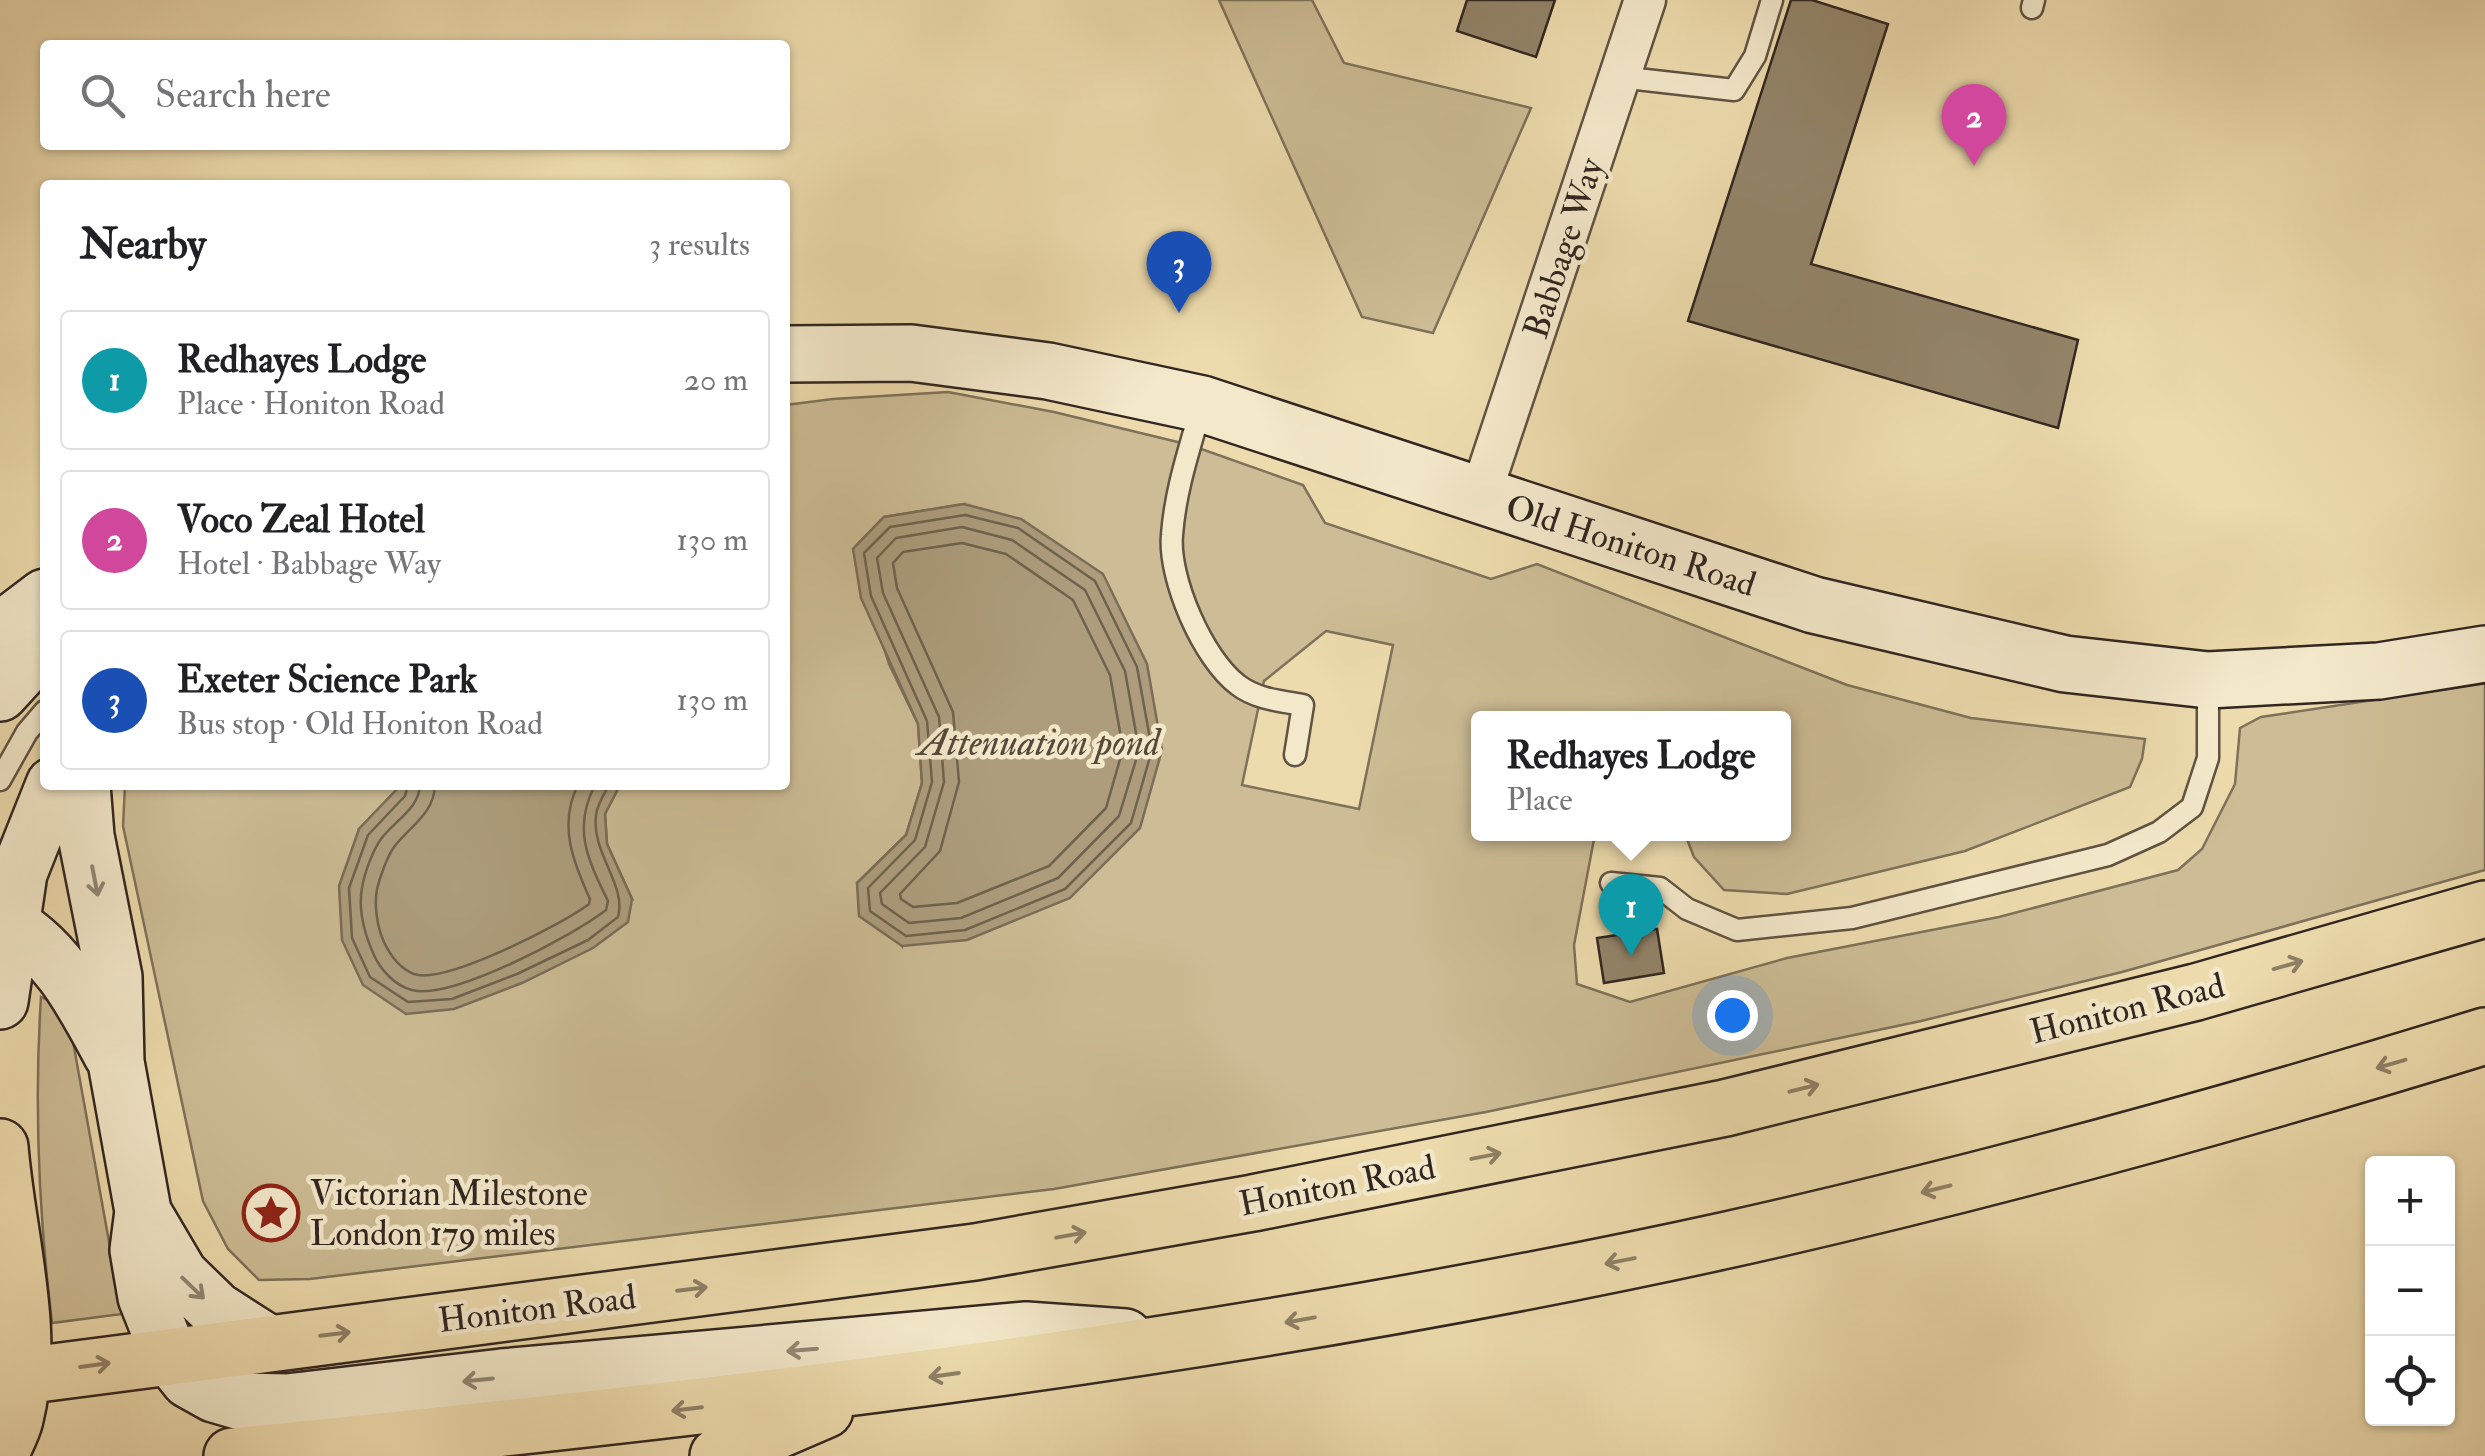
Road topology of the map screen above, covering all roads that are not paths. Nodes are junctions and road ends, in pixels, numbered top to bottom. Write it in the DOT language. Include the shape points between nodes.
graph roads {
  1 [pos="1645,0"];
  2 [pos="1772,0"];
  3 [pos="1619,77"];
  4 [pos="790,354"];
  5 [pos="1202,404"];
  6 [pos="1480,496"];
  7 [pos="40,601"];
  8 [pos="0,631"];
  9 [pos="2485,654"];
  10 [pos="40,656"];
  11 [pos="2208,680"];
  12 [pos="0,694"];
  13 [pos="40,717"];
  14 [pos="1295,755"];
  15 [pos="0,780"];
  16 [pos="52,790"];
  17 [pos="82,790"];
  18 [pos="1611,883"];
  19 [pos="2485,909"];
  20 [pos="4,921"];
  21 [pos="0,1001"];
  22 [pos="2485,1036"];
  23 [pos="116,1062"];
  24 [pos="0,1146"];
  25 [pos="143,1211"];
  26 [pos="1178,1341"];
  27 [pos="266,1342"];
  28 [pos="169,1354"];
  29 [pos="11,1377"];
  30 [pos="888,1384"];
  31 [pos="0,1454"];
  32 [pos="232,1456"];
  33 [pos="718,1456"];
  1 -- 3 [label="street, Babbage Way"];
  2 -- 3 [label="lane" via="1755,56 1734,90"];
  3 -- 6 [label="street, Babbage Way"];
  4 -- 5 [label="street, Old Honiton Road" via="911,353 1048,371"];
  5 -- 6 [label="street, Old Honiton Road"];
  5 -- 14 [label="lane" via="1171,539 1184,606 1216,664 1237,685 1303,706"];
  6 -- 11 [label="street, Old Honiton Road" via="1814,605 2066,664"];
  7 -- 8 [label="street"];
  9 -- 11 [label="street, Old Honiton Road" via="2379,670"];
  10 -- 12 [label="street"];
  11 -- 18 [label="lane" via="2208,758 2192,807 2159,832 2108,855 1852,918 1737,930 1687,909 1660,888"];
  13 -- 15 [label="lane"];
  16 -- 20 [label="street"];
  17 -- 23 [label="street, one-way" via="114,977"];
  27 -- 19 [label="highway, Honiton Road, one-way" via="975,1252 1253,1203 1725,1108 2196,992"];
  20 -- 21 [label="street"];
  20 -- 23 [label="street" via="58,964"];
  22 -- 26 [label="highway, Honiton Road, one-way" via="2031,1166 1726,1240"];
  23 -- 25 [label="street"];
  24 -- 29 [label="highway" via="20,1303"];
  25 -- 27 [label="street, one-way" via="180,1275 216,1310"];
  25 -- 28 [label="street" via="138,1250 146,1297"];
  26 -- 28 [label="street, Honiton Road, one-way" via="1026,1330 288,1402 214,1394 189,1380"];
  26 -- 30 [label="highway, Honiton Road, one-way"];
  27 -- 28 [label="highway, Honiton Road"];
  29 -- 28 [label="highway, Honiton Road, one-way"];
  29 -- 31 [label="highway" via="15,1421"];
  30 -- 32 [label="highway, Honiton Road, one-way"];
  30 -- 33 [label="highway"];
}
